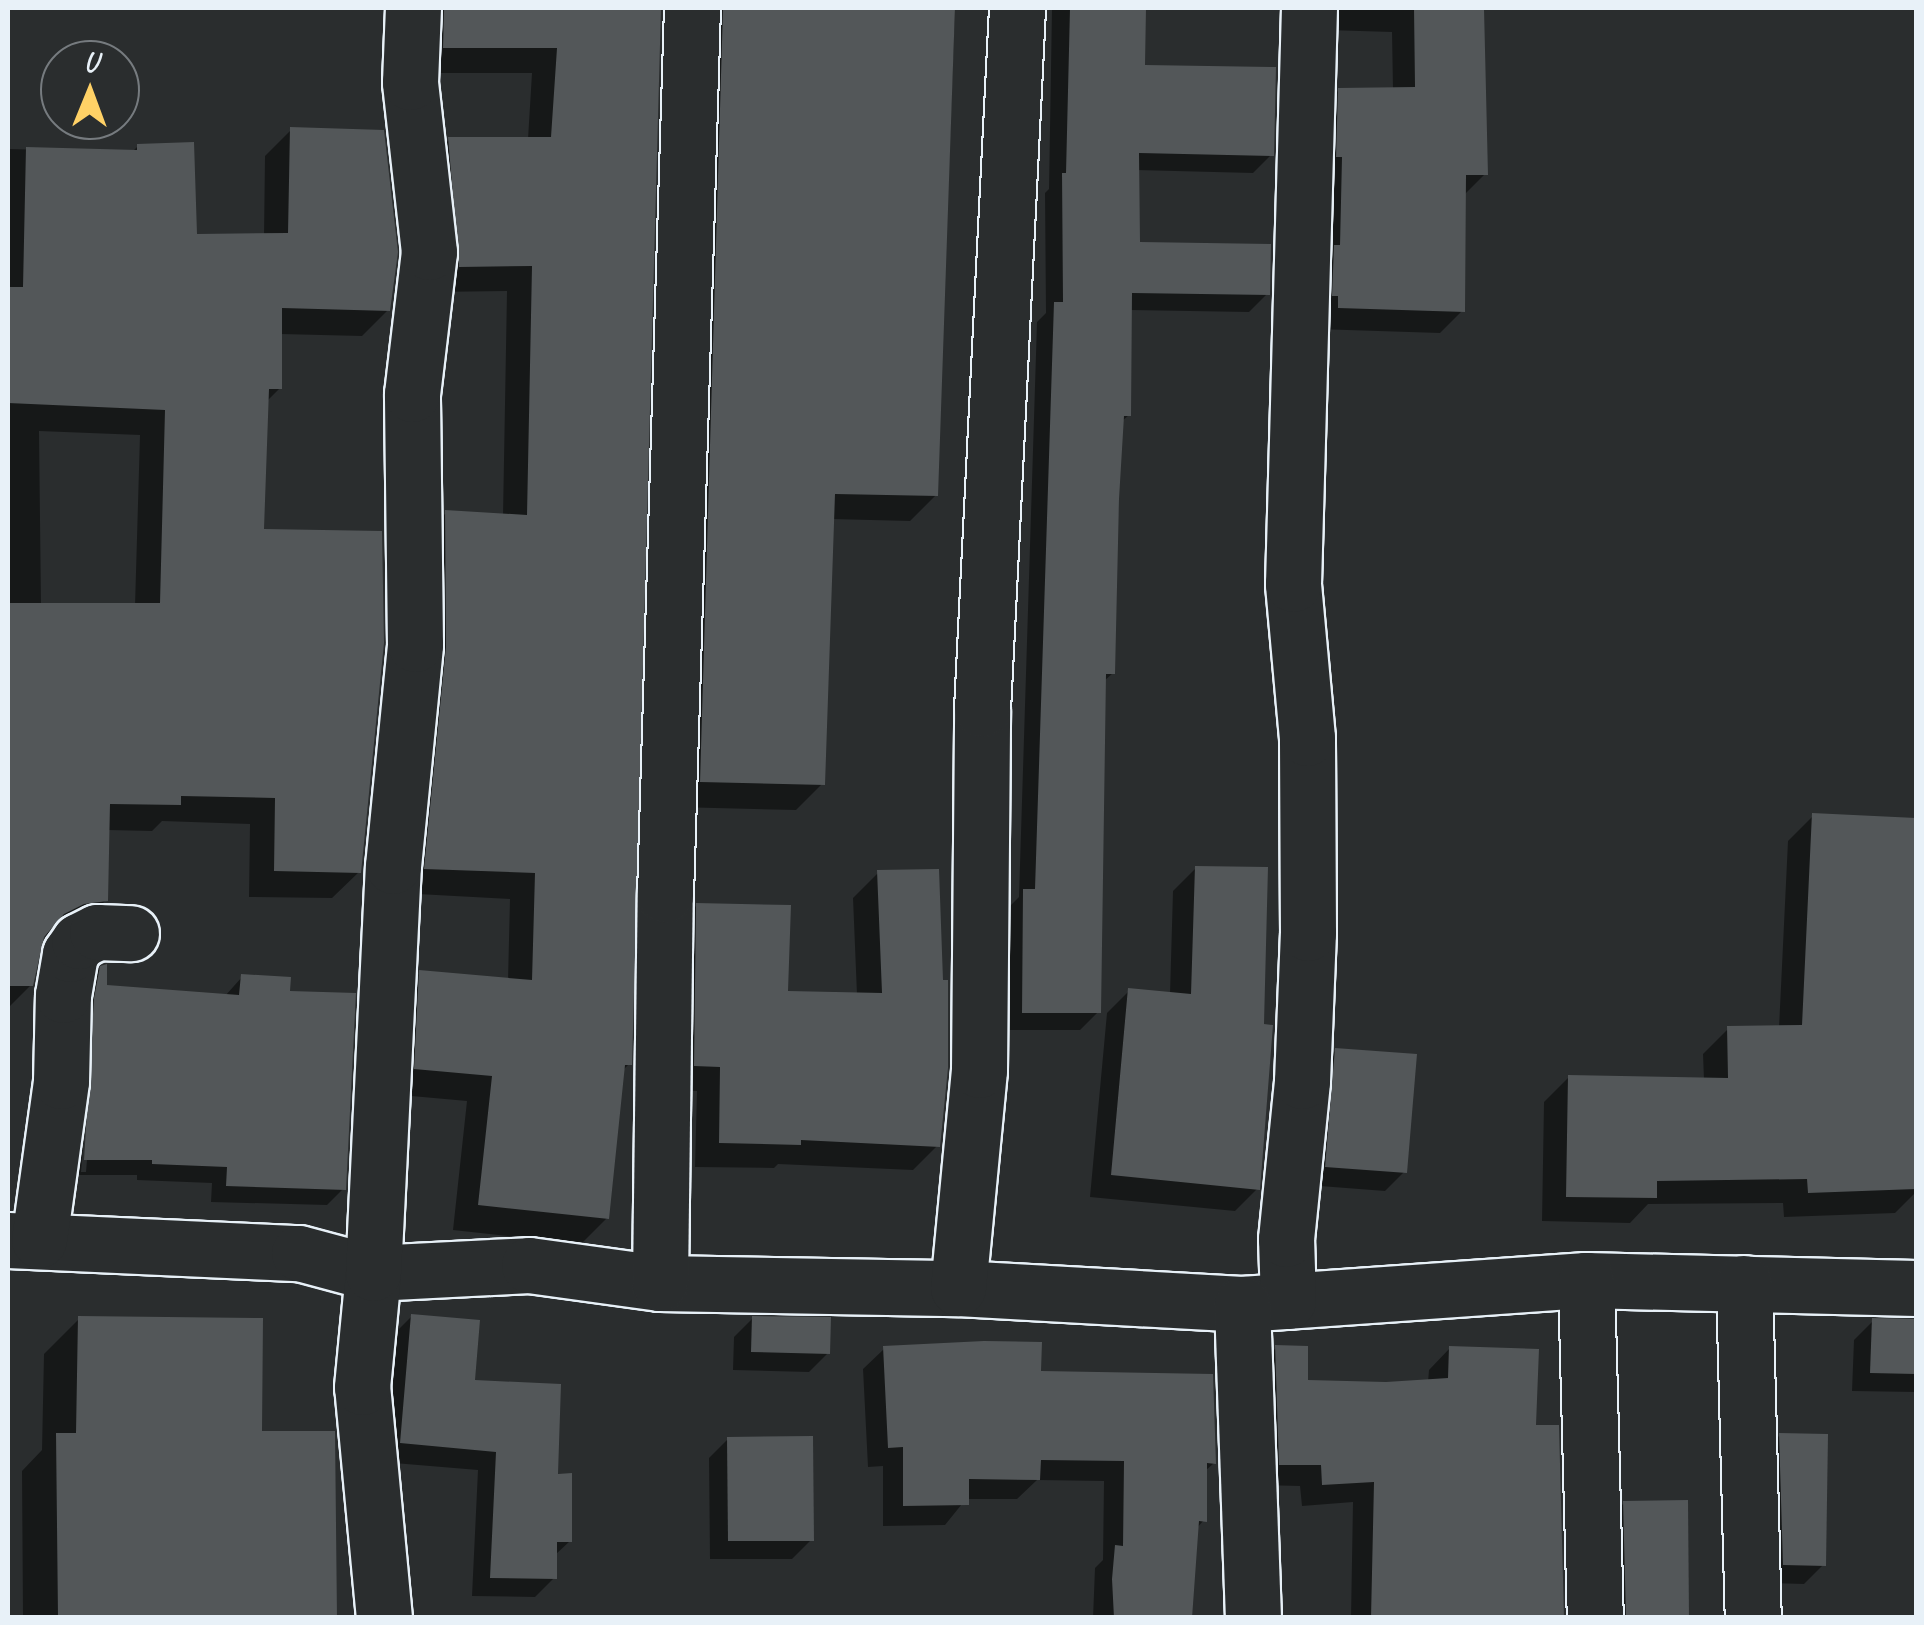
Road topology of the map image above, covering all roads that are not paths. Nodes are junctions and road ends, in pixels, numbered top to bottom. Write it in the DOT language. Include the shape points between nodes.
graph roads {
  1 [pos="414,8"];
  2 [pos="692,8"];
  3 [pos="1018,8"];
  4 [pos="1309,8"];
  5 [pos="131,933"];
  6 [pos="23,1240"];
  7 [pos="373,1273"];
  8 [pos="1586,1280"];
  9 [pos="660,1283"];
  10 [pos="1744,1283"];
  11 [pos="958,1288"];
  12 [pos="1916,1288"];
  13 [pos="1265,1302"];
  14 [pos="384,1618"];
  15 [pos="1253,1618"];
  16 [pos="1595,1618"];
  17 [pos="1753,1618"];
  1 -- 7 [label="street" via="410,82 429,252 412,394 415,644 393,866"];
  2 -- 9 [label="street"];
  3 -- 11 [label="street" via="982,709 979,1070"];
  4 -- 13 [label="street" via="1293,584 1306,738 1308,933 1286,1239"];
  5 -- 6 [label="street" via="97,932 70,954 60,1080"];
  6 -- 7 [label="street" via="298,1253"];
  7 -- 9 [label="street" via="529,1264"];
  7 -- 14 [label="street" via="362,1387"];
  8 -- 10 [label="street"];
  8 -- 13 [label="street"];
  8 -- 16 [label="street"];
  9 -- 11 [label="street"];
  10 -- 12 [label="street"];
  10 -- 17 [label="street"];
  11 -- 13 [label="street"];
  13 -- 15 [label="street"];
}
